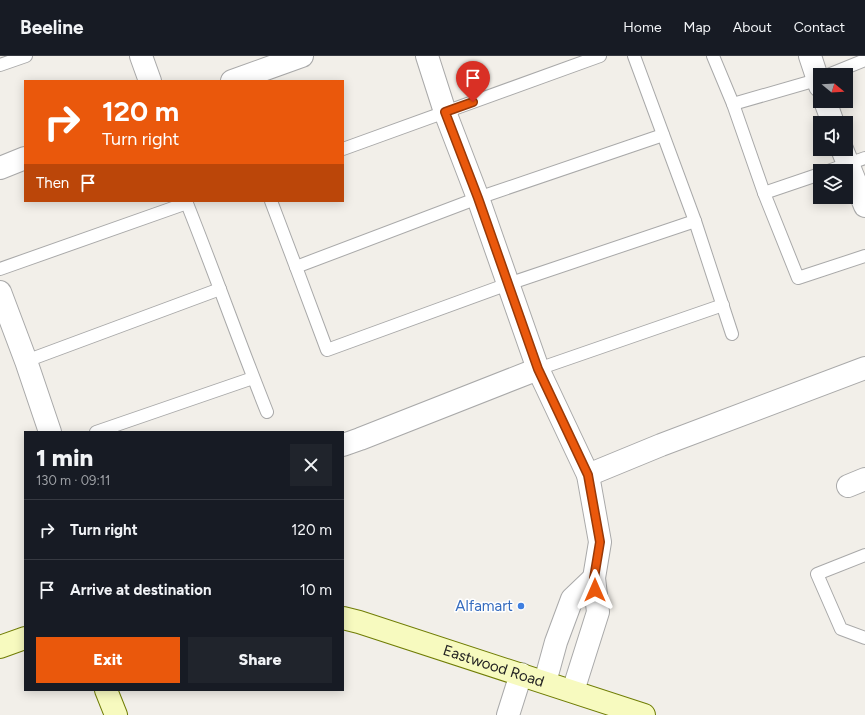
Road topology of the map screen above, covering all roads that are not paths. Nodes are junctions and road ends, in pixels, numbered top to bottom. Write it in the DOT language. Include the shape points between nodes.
graph roads {
  1 [pos="26,56"];
  2 [pos="141,56"];
  3 [pos="302,56"];
  4 [pos="428,56"];
  5 [pos="600,56"];
  6 [pos="634,56"];
  7 [pos="713,56"];
  8 [pos="810,56"];
  9 [pos="865,60"];
  10 [pos="0,65"];
  11 [pos="816,68"];
  12 [pos="848,68"];
  13 [pos="150,80"];
  14 [pos="235,80"];
  15 [pos="813,82"];
  16 [pos="733,104"];
  17 [pos="445,112"];
  18 [pos="663,135"];
  19 [pos="344,149"];
  20 [pos="24,158"];
  21 [pos="846,161"];
  22 [pos="0,168"];
  23 [pos="813,176"];
  24 [pos="764,193"];
  25 [pos="478,198"];
  26 [pos="186,202"];
  27 [pos="271,202"];
  28 [pos="865,206"];
  29 [pos="695,221"];
  30 [pos="865,256"];
  31 [pos="296,267"];
  32 [pos="0,269"];
  33 [pos="508,284"];
  34 [pos="220,289"];
  35 [pos="0,292"];
  36 [pos="723,305"];
  37 [pos="732,334"];
  38 [pos="26,361"];
  39 [pos="865,368"];
  40 [pos="538,369"];
  41 [pos="254,378"];
  42 [pos="267,412"];
  43 [pos="50,431"];
  44 [pos="99,431"];
  45 [pos="344,445"];
  46 [pos="588,475"];
  47 [pos="865,556"];
  48 [pos="594,578"];
  49 [pos="344,618"];
  50 [pos="24,638"];
  51 [pos="865,638"];
  52 [pos="0,647"];
  53 [pos="521,674"];
  54 [pos="545,682"];
  55 [pos="106,691"];
  56 [pos="573,691"];
  57 [pos="116,715"];
  58 [pos="508,715"];
  59 [pos="644,715"];
  1 -- 10 [label="lane"];
  2 -- 13 [label="street"];
  3 -- 14 [label="street"];
  4 -- 17 [label="street"];
  5 -- 17 [label="lane"];
  6 -- 18 [label="lane"];
  7 -- 16 [label="lane"];
  8 -- 11 [label="street"];
  9 -- 12 [label="lane"];
  15 -- 16 [label="lane"];
  16 -- 24 [label="lane"];
  17 -- 19 [label="lane"];
  17 -- 25 [label="street"];
  18 -- 25 [label="lane"];
  18 -- 29 [label="lane"];
  20 -- 22 [label="street"];
  21 -- 28 [label="street"];
  23 -- 24 [label="lane"];
  24 -- 30 [label="lane" via="798,278"];
  25 -- 31 [label="lane"];
  25 -- 33 [label="street"];
  26 -- 32 [label="lane"];
  26 -- 34 [label="lane"];
  27 -- 31 [label="lane"];
  29 -- 33 [label="lane"];
  29 -- 36 [label="lane"];
  31 -- 33 [label="lane" via="327,350"];
  33 -- 40 [label="street"];
  34 -- 38 [label="lane"];
  34 -- 41 [label="lane"];
  35 -- 38 [label="street"];
  36 -- 37 [label="lane"];
  36 -- 40 [label="lane"];
  38 -- 43 [label="street"];
  39 -- 46 [label="street"];
  40 -- 45 [label="street"];
  40 -- 46 [label="street"];
  41 -- 42 [label="lane"];
  41 -- 44 [label="lane"];
  46 -- 48 [label="street" via="600,542"];
  47 -- 51 [label="lane" via="817,574 841,630"];
  48 -- 54 [label="street" via="572,599"];
  48 -- 56 [label="street" via="598,612"];
  49 -- 53 [label="main road, Eastwood Road"];
  50 -- 52 [label="main road"];
  53 -- 54 [label="main road, Eastwood Road"];
  53 -- 58 [label="street"];
  54 -- 56 [label="main road, Eastwood Road"];
  55 -- 57 [label="main road"];
  56 -- 59 [label="main road, Eastwood Road"];
}
